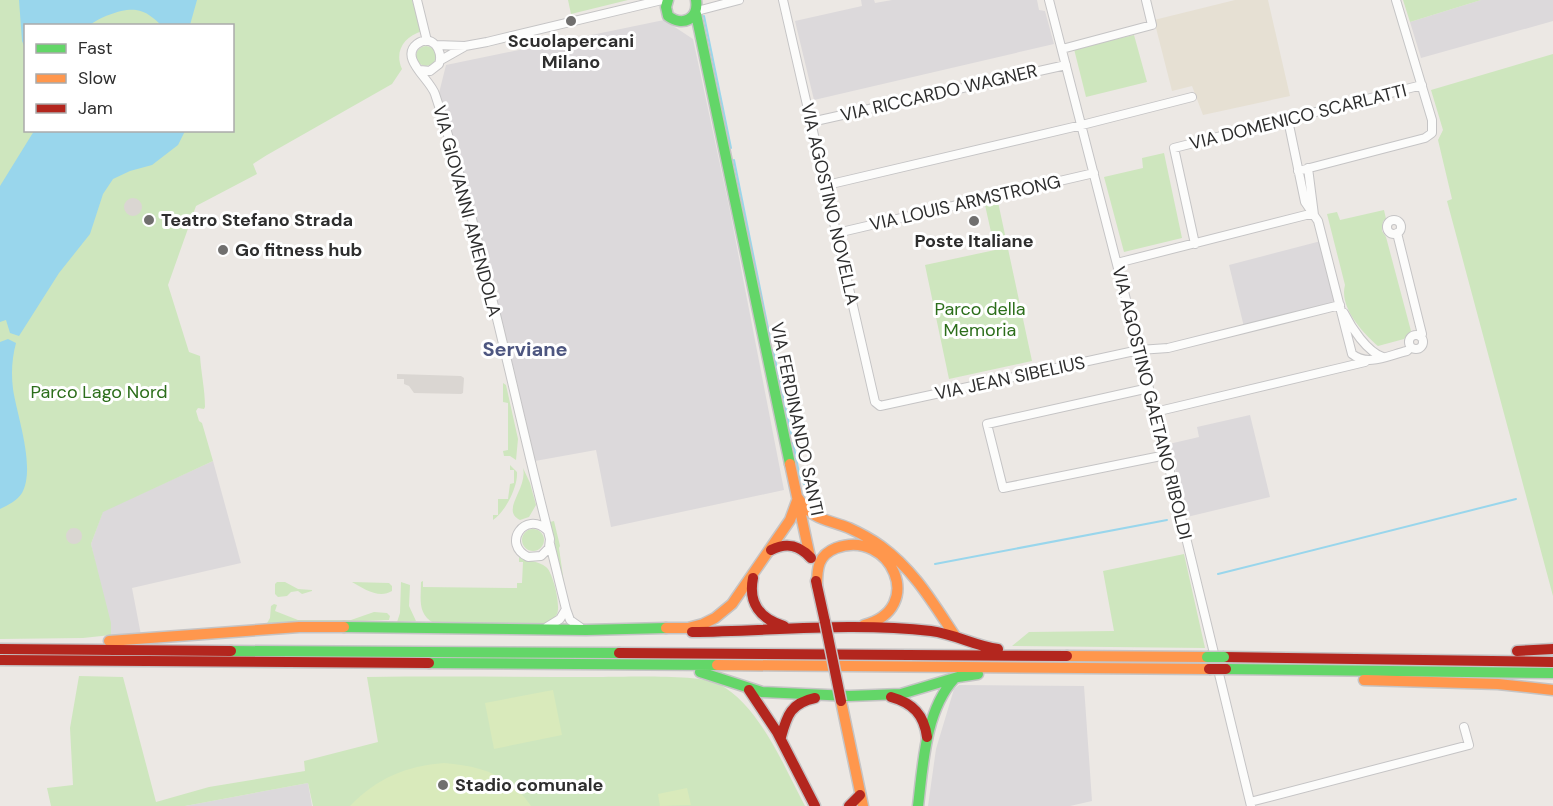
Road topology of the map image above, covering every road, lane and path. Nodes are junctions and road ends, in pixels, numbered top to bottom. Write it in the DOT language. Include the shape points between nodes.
graph roads {
  1 [pos="417,0"];
  2 [pos="662,0"];
  3 [pos="668,0"];
  4 [pos="739,0"];
  5 [pos="783,0"];
  6 [pos="1051,0"];
  7 [pos="1146,0"];
  8 [pos="1396,0"];
  9 [pos="696,8"];
  10 [pos="625,9"];
  11 [pos="668,16"];
  12 [pos="683,23"];
  13 [pos="701,38"];
  14 [pos="427,41"];
  15 [pos="436,45"];
  16 [pos="465,46"];
  17 [pos="1062,49"];
  18 [pos="439,63"];
  19 [pos="1066,64"];
  20 [pos="420,70"];
  21 [pos="1422,85"];
  22 [pos="434,90"];
  23 [pos="1192,97"];
  24 [pos="1288,120"];
  25 [pos="811,122"];
  26 [pos="1082,125"];
  27 [pos="1308,168"];
  28 [pos="1298,171"];
  29 [pos="1094,173"];
  30 [pos="827,185"];
  31 [pos="1314,215"];
  32 [pos="837,233"];
  33 [pos="1397,233"];
  34 [pos="1195,244"];
  35 [pos="1117,263"];
  36 [pos="1340,304"];
  37 [pos="1139,351"];
  38 [pos="1383,357"];
  39 [pos="1366,362"];
  40 [pos="1149,388"];
  41 [pos="880,406"];
  42 [pos="1155,412"];
  43 [pos="1166,454"];
  44 [pos="798,498"];
  45 [pos="542,507"];
  46 [pos="532,523"];
  47 [pos="547,530"];
  48 [pos="550,544"];
  49 [pos="771,550"];
  50 [pos="537,557"];
  51 [pos="811,558"];
  52 [pos="556,573"];
  53 [pos="754,575"];
  54 [pos="817,586"];
  55 [pos="566,609"];
  56 [pos="799,627"];
  57 [pos="856,627"];
  58 [pos="540,629"];
  59 [pos="586,630"];
  60 [pos="637,630"];
  61 [pos="955,636"];
  62 [pos="0,643"];
  63 [pos="0,649"];
  64 [pos="1553,649"];
  65 [pos="1073,657"];
  66 [pos="1356,659"];
  67 [pos="0,660"];
  68 [pos="1553,662"];
  69 [pos="1208,663"];
  70 [pos="677,665"];
  71 [pos="1022,668"];
  72 [pos="1320,670"];
  73 [pos="1553,673"];
  74 [pos="956,678"];
  75 [pos="1447,683"];
  76 [pos="749,690"];
  77 [pos="1553,690"];
  78 [pos="831,695"];
  79 [pos="879,695"];
  80 [pos="1553,700"];
  81 [pos="1464,727"];
  82 [pos="781,737"];
  83 [pos="927,745"];
  84 [pos="861,800"];
  85 [pos="1250,804"];
  86 [pos="816,805"];
  87 [pos="849,806"];
  88 [pos="918,806"];
  1 -- 14 [label="street"];
  2 -- 10 [label="street"];
  3 -- 11 [label="main road"];
  4 -- 9 [label="street"];
  5 -- 25 [label="street, VIA AGOSTINO NOVELLA"];
  6 -- 17 [label="street, VIA AGOSTINO GAETANO RIBOLDI"];
  7 -- 17 [label="street" via="1152,25"];
  8 -- 21 [label="street"];
  9 -- 12 [label="main road" via="690,21"];
  9 -- 13 [label="main road, VIA FERDINANDO SANTI"];
  10 -- 11 [label="street" via="654,8"];
  10 -- 16 [label="street"];
  11 -- 12 [label="main road"];
  12 -- 13 [label="main road"];
  13 -- 44 [label="main road, VIA FERDINANDO SANTI"];
  14 -- 15 [label="street"];
  14 -- 20 [label="street" via="417,44 412,51 411,58"];
  15 -- 16 [label="street"];
  15 -- 18 [label="street" via="441,54"];
  16 -- 18 [label="street"];
  17 -- 19 [label="street, VIA AGOSTINO GAETANO RIBOLDI"];
  18 -- 20 [label="street" via="430,71"];
  18 -- 22 [label="street, VIA GIOVANNI AMENDOLA"];
  19 -- 25 [label="street, VIA RICCARDO WAGNER"];
  19 -- 26 [label="street, VIA AGOSTINO GAETANO RIBOLDI"];
  20 -- 22 [label="street, VIA GIOVANNI AMENDOLA"];
  21 -- 24 [label="street, VIA DOMENICO SCARLATTI"];
  21 -- 27 [label="street" via="1433,125 1430,136"];
  22 -- 45 [label="street, VIA GIOVANNI AMENDOLA" via="463,187"];
  23 -- 26 [label="street"];
  24 -- 28 [label="street"];
  24 -- 34 [label="street, VIA DOMENICO SCARLATTI" via="1174,148"];
  25 -- 30 [label="street, VIA AGOSTINO NOVELLA"];
  26 -- 29 [label="street, VIA AGOSTINO GAETANO RIBOLDI"];
  26 -- 30 [label="street"];
  27 -- 28 [label="street"];
  27 -- 31 [label="street"];
  28 -- 31 [label="street" via="1305,202"];
  29 -- 32 [label="street, VIA LOUIS ARMSTRONG"];
  29 -- 35 [label="street, VIA AGOSTINO GAETANO RIBOLDI"];
  30 -- 32 [label="street, VIA AGOSTINO NOVELLA"];
  31 -- 34 [label="street"];
  31 -- 36 [label="street"];
  32 -- 41 [label="street, VIA AGOSTINO NOVELLA" via="874,402"];
  33 -- 38 [label="street" via="1422,334 1411,337 1407,351"];
  34 -- 35 [label="street"];
  35 -- 37 [label="street, VIA AGOSTINO GAETANO RIBOLDI"];
  36 -- 37 [label="street, VIA JEAN SIBELIUS" via="1168,348"];
  36 -- 38 [label="street" via="1364,342"];
  36 -- 39 [label="street" via="1352,354"];
  37 -- 40 [label="street, VIA AGOSTINO GAETANO RIBOLDI"];
  37 -- 41 [label="street, VIA JEAN SIBELIUS"];
  38 -- 39 [label="street"];
  39 -- 42 [label="street"];
  40 -- 42 [label="street, VIA AGOSTINO GAETANO RIBOLDI"];
  40 -- 43 [label="street" via="987,424 1003,488"];
  42 -- 43 [label="street, VIA AGOSTINO GAETANO RIBOLDI"];
  43 -- 85 [label="street, VIA AGOSTINO GAETANO RIBOLDI"];
  44 -- 49 [label="main road"];
  44 -- 51 [label="main road, VIA FERDINANDO SANTI"];
  44 -- 61 [label="main road" via="812,516 854,530 892,554 925,590"];
  45 -- 46 [label="street"];
  45 -- 47 [label="street, VIA GIOVANNI AMENDOLA"];
  46 -- 47 [label="street"];
  46 -- 50 [label="street" via="520,530 516,544 523,555"];
  47 -- 48 [label="street"];
  48 -- 50 [label="street"];
  48 -- 52 [label="street"];
  49 -- 51 [label="main road" via="792,545"];
  49 -- 53 [label="main road"];
  50 -- 52 [label="street"];
  51 -- 54 [label="main road, VIA FERDINANDO SANTI"];
  52 -- 55 [label="street"];
  53 -- 56 [label="main road" via="752,599 761,615 774,623"];
  53 -- 60 [label="main road" via="728,609 700,626"];
  54 -- 57 [label="main road" via="821,558 838,546 862,545 882,554 898,582 898,594 887,615"];
  54 -- 84 [label="main road, VIA FERDINANDO SANTI, bridge"];
  55 -- 58 [label="street" via="554,624"];
  55 -- 59 [label="street" via="570,620"];
  56 -- 57 [label="main road"];
  56 -- 60 [label="main road" via="708,632"];
  57 -- 61 [label="main road" via="934,631"];
  58 -- 59 [label="main road"];
  58 -- 62 [label="main road" via="299,627 119,640"];
  59 -- 60 [label="main road"];
  61 -- 65 [label="main road" via="991,648"];
  63 -- 65 [label="main road"];
  64 -- 66 [label="main road"];
  65 -- 69 [label="main road"];
  66 -- 68 [label="main road"];
  66 -- 69 [label="main road, bridge" via="1224,657"];
  67 -- 70 [label="main road"];
  69 -- 71 [label="main road"];
  69 -- 72 [label="main road, bridge" via="1226,669"];
  70 -- 71 [label="main road"];
  70 -- 76 [label="main road" via="724,677"];
  71 -- 74 [label="main road" via="1012,674"];
  72 -- 73 [label="main road"];
  72 -- 75 [label="main road" via="1334,678"];
  74 -- 79 [label="main road" via="922,690"];
  74 -- 83 [label="main road" via="942,693"];
  75 -- 77 [label="main road"];
  75 -- 80 [label="main road"];
  76 -- 78 [label="main road"];
  76 -- 82 [label="main road"];
  78 -- 79 [label="main road"];
  78 -- 82 [label="main road" via="803,700 791,708"];
  79 -- 83 [label="main road" via="915,707 924,723"];
  81 -- 85 [label="street" via="1469,745"];
  82 -- 86 [label="main road"];
  83 -- 88 [label="main road"];
  84 -- 87 [label="main road"];
}
